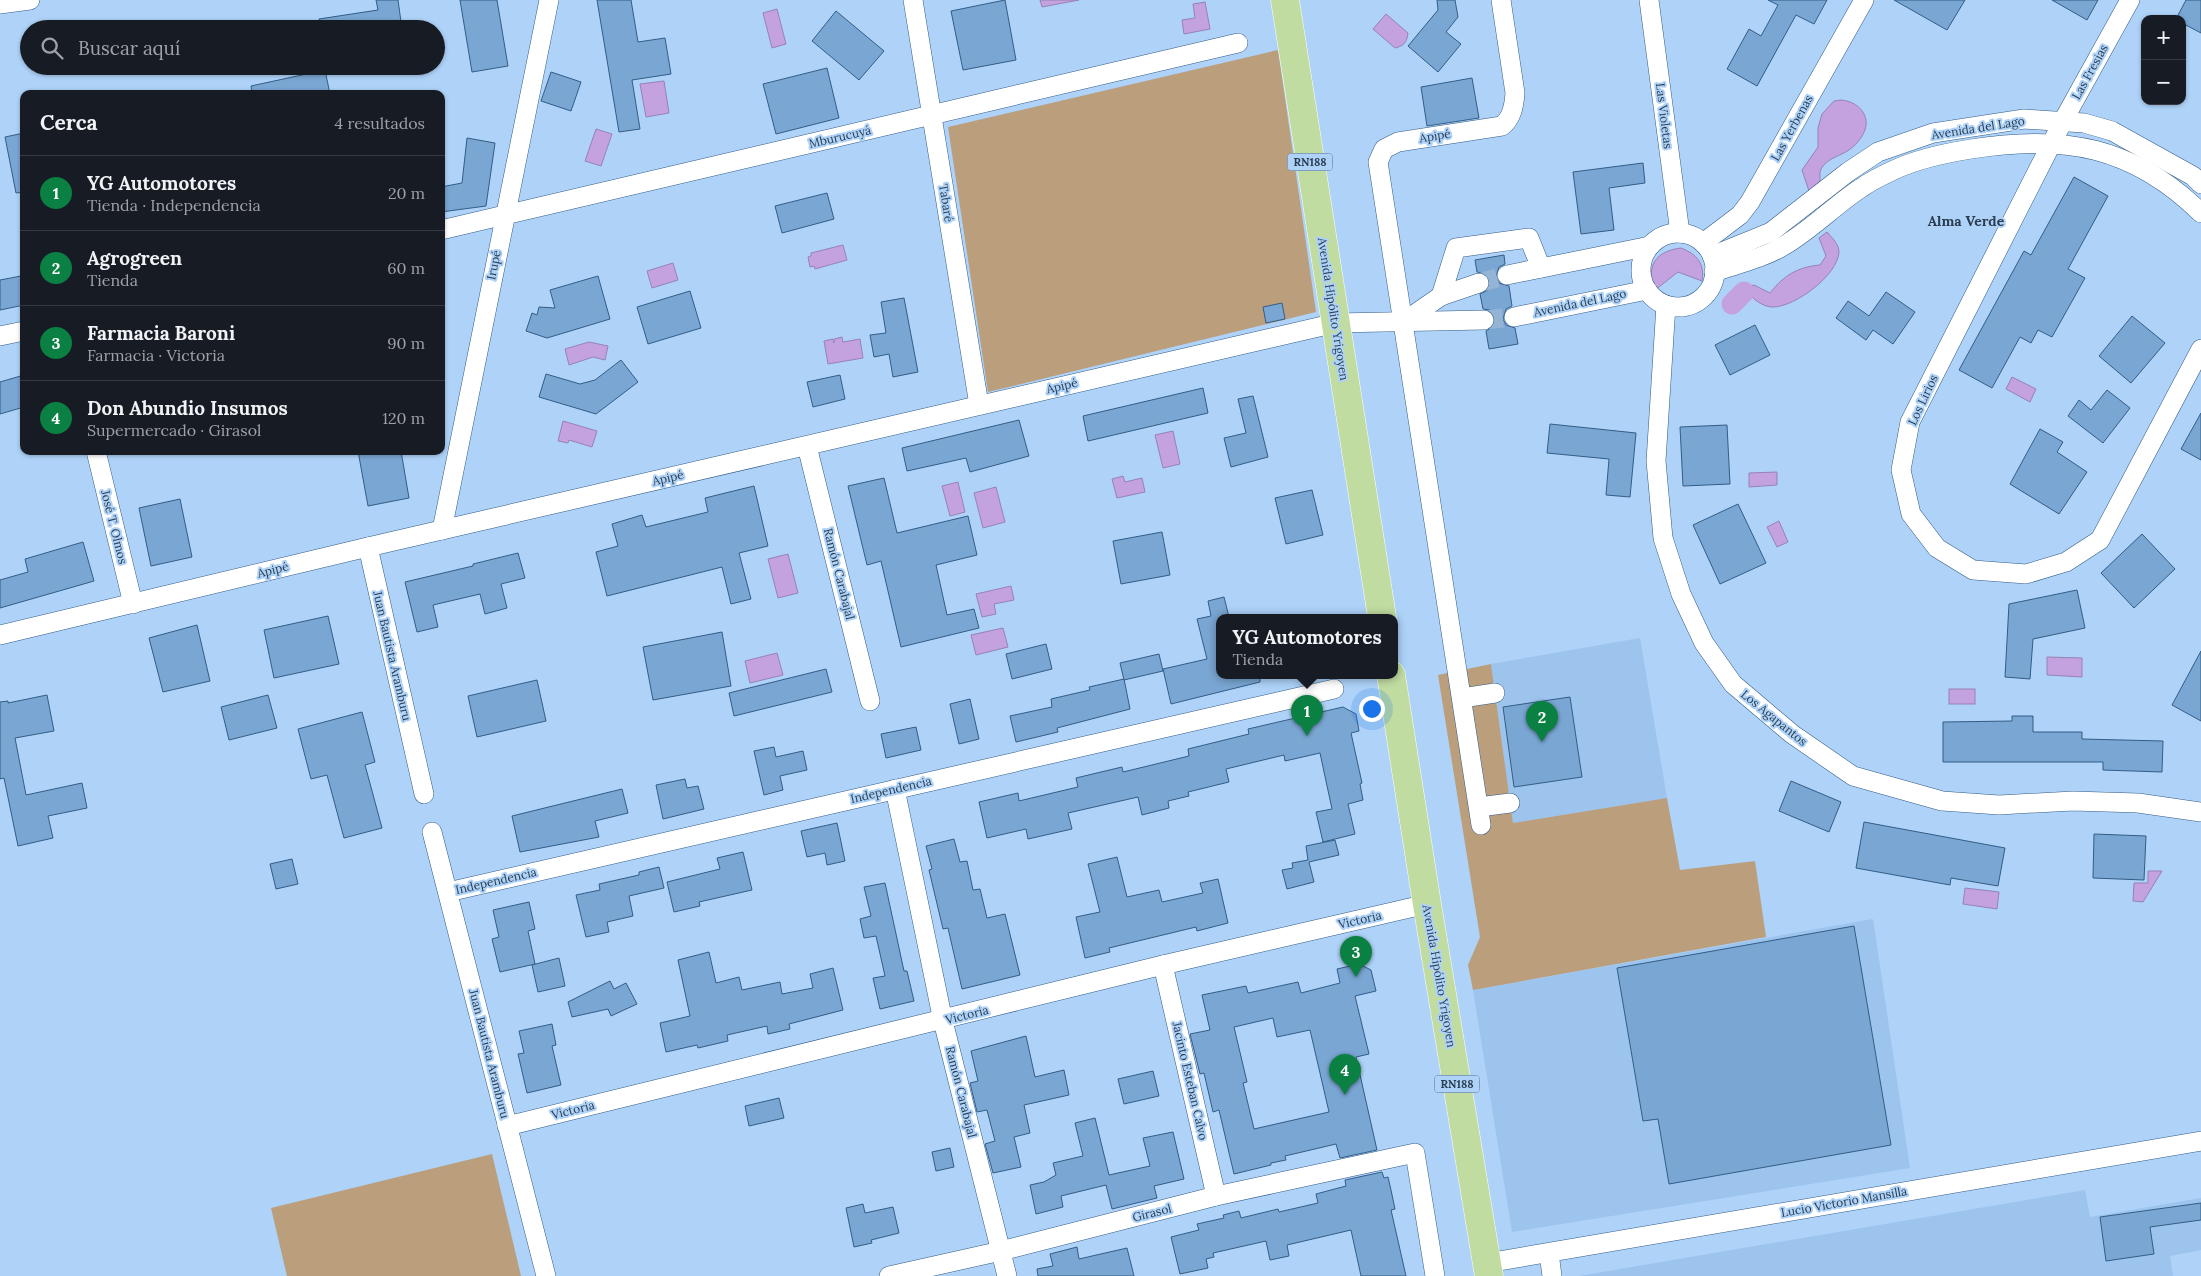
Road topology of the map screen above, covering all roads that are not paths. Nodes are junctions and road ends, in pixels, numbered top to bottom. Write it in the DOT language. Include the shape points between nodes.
graph roads {
  1 [pos="30,0"];
  2 [pos="549,0"];
  3 [pos="914,0"];
  4 [pos="1285,0"];
  5 [pos="1501,0"];
  6 [pos="1649,0"];
  7 [pos="1864,0"];
  8 [pos="2130,0"];
  9 [pos="0,4"];
  10 [pos="1238,44"];
  11 [pos="932,115"];
  12 [pos="2063,120"];
  13 [pos="2051,145"];
  14 [pos="2201,184"];
  15 [pos="2201,213"];
  16 [pos="504,214"];
  17 [pos="445,229"];
  18 [pos="1680,233"];
  19 [pos="1650,246"];
  20 [pos="1710,257"];
  21 [pos="1542,268"];
  22 [pos="1507,275"];
  23 [pos="1479,283"];
  24 [pos="1647,290"];
  25 [pos="1441,296"];
  26 [pos="1666,305"];
  27 [pos="1514,317"];
  28 [pos="1484,320"];
  29 [pos="1336,323"];
  30 [pos="1402,323"];
  31 [pos="20,332"];
  32 [pos="0,336"];
  33 [pos="2201,349"];
  34 [pos="979,405"];
  35 [pos="807,446"];
  36 [pos="97,455"];
  37 [pos="442,530"];
  38 [pos="368,547"];
  39 [pos="133,604"];
  40 [pos="1382,614"];
  41 [pos="0,636"];
  42 [pos="1392,679"];
  43 [pos="1334,689"];
  44 [pos="1495,693"];
  45 [pos="1462,698"];
  46 [pos="870,701"];
  47 [pos="895,790"];
  48 [pos="424,794"];
  49 [pos="1510,803"];
  50 [pos="2201,812"];
  51 [pos="432,832"];
  52 [pos="448,892"];
  53 [pos="1427,904"];
  54 [pos="1163,965"];
  55 [pos="943,1020"];
  56 [pos="507,1126"];
  57 [pos="2201,1141"];
  58 [pos="1216,1196"];
  59 [pos="1001,1251"];
  60 [pos="1548,1252"];
  61 [pos="1488,1269"];
  62 [pos="546,1276"];
  63 [pos="889,1276"];
  64 [pos="1007,1276"];
  65 [pos="1435,1276"];
  66 [pos="1552,1276"];
  1 -- 9 [label="street"];
  2 -- 16 [label="street, Irupé"];
  3 -- 11 [label="street, Tabaré"];
  4 -- 29 [label="main road, Avenida Hipólito Yrigoyen / RN188"];
  5 -- 30 [label="street, Apipé" via="1515,94 1511,115 1502,126 1398,142 1384,149 1378,162"];
  6 -- 18 [label="street, Las Violetas"];
  7 -- 20 [label="street, Las Yerbenas" via="1750,202"];
  8 -- 12 [label="street, Las Fresias"];
  10 -- 11 [label="street, Mburucuyá"];
  11 -- 16 [label="street, Mburucuyá"];
  11 -- 34 [label="street, Tabaré"];
  12 -- 13 [label="street, Las Fresias"];
  12 -- 14 [label="street, Avenida del Lago" via="2112,130 2193,176"];
  12 -- 20 [label="street, Avenida del Lago" via="2024,119 1933,133 1878,152 1765,236"];
  13 -- 15 [label="street, Avenida del Lago" via="2074,144 2140,166 2180,192"];
  13 -- 20 [label="street, Avenida del Lago" via="1997,144 1949,152 1896,169 1861,188 1786,245"];
  13 -- 33 [label="street, Los Lirios" via="1910,422 1901,470 1911,514 1937,548 1973,570 2026,574 2066,562 2100,540"];
  16 -- 17 [label="street, Mburucuyá"];
  16 -- 37 [label="street, Irupé"];
  18 -- 19 [label="street" via="1658,238"];
  18 -- 20 [label="street" via="1696,237"];
  19 -- 21 [label="street"];
  19 -- 24 [label="street" via="1644,254 1641,272"];
  20 -- 26 [label="street" via="1712,283 1706,292 1688,305"];
  21 -- 22 [label="street"];
  21 -- 25 [label="street" via="1529,238 1456,248"];
  23 -- 25 [label="street"];
  24 -- 26 [label="street"];
  24 -- 27 [label="street, Avenida del Lago"];
  25 -- 30 [label="street"];
  26 -- 50 [label="street, Los Agapantos" via="1656,461 1663,538 1680,594 1704,643 1733,684 1792,734 1853,776 1942,801 1999,805 2073,801 2138,803"];
  28 -- 30 [label="street"];
  29 -- 30 [label="street"];
  29 -- 34 [label="street, Apipé"];
  29 -- 40 [label="main road, Avenida Hipólito Yrigoyen / RN188"];
  30 -- 45 [label="street"];
  31 -- 32 [label="street"];
  34 -- 35 [label="street, Apipé"];
  35 -- 37 [label="street, Apipé"];
  35 -- 46 [label="street, Ramón Carabajal"];
  36 -- 39 [label="street, José T. Olmos"];
  37 -- 38 [label="street, Apipé"];
  38 -- 39 [label="street, Apipé"];
  38 -- 48 [label="street, Juan Bautista Aramburu"];
  39 -- 41 [label="street, Apipé"];
  42 -- 53 [label="main road, Avenida Hipólito Yrigoyen / RN188"];
  43 -- 47 [label="street, Independencia"];
  44 -- 45 [label="street"];
  45 -- 49 [label="street" via="1480,816"];
  47 -- 52 [label="street, Independencia"];
  47 -- 55 [label="street, Ramón Carabajal"];
  51 -- 52 [label="street, Juan Bautista Aramburu"];
  52 -- 56 [label="street, Juan Bautista Aramburu"];
  53 -- 54 [label="street, Victoria"];
  53 -- 61 [label="main road, Avenida Hipólito Yrigoyen / RN188"];
  54 -- 55 [label="street, Victoria"];
  54 -- 58 [label="street, Jacinto Esteban Calvo"];
  55 -- 56 [label="street, Victoria"];
  55 -- 59 [label="street, Ramón Carabajal"];
  56 -- 62 [label="street, Juan Bautista Aramburu"];
  57 -- 60 [label="street, Lucio Victorio Mansilla"];
  58 -- 59 [label="street, Girasol"];
  58 -- 65 [label="street, Girasol" via="1415,1153"];
  59 -- 63 [label="street, Girasol"];
  59 -- 64 [label="street, Ramón Carabajal"];
  60 -- 61 [label="street, Lucio Victorio Mansilla"];
  60 -- 66 [label="street"];
}
